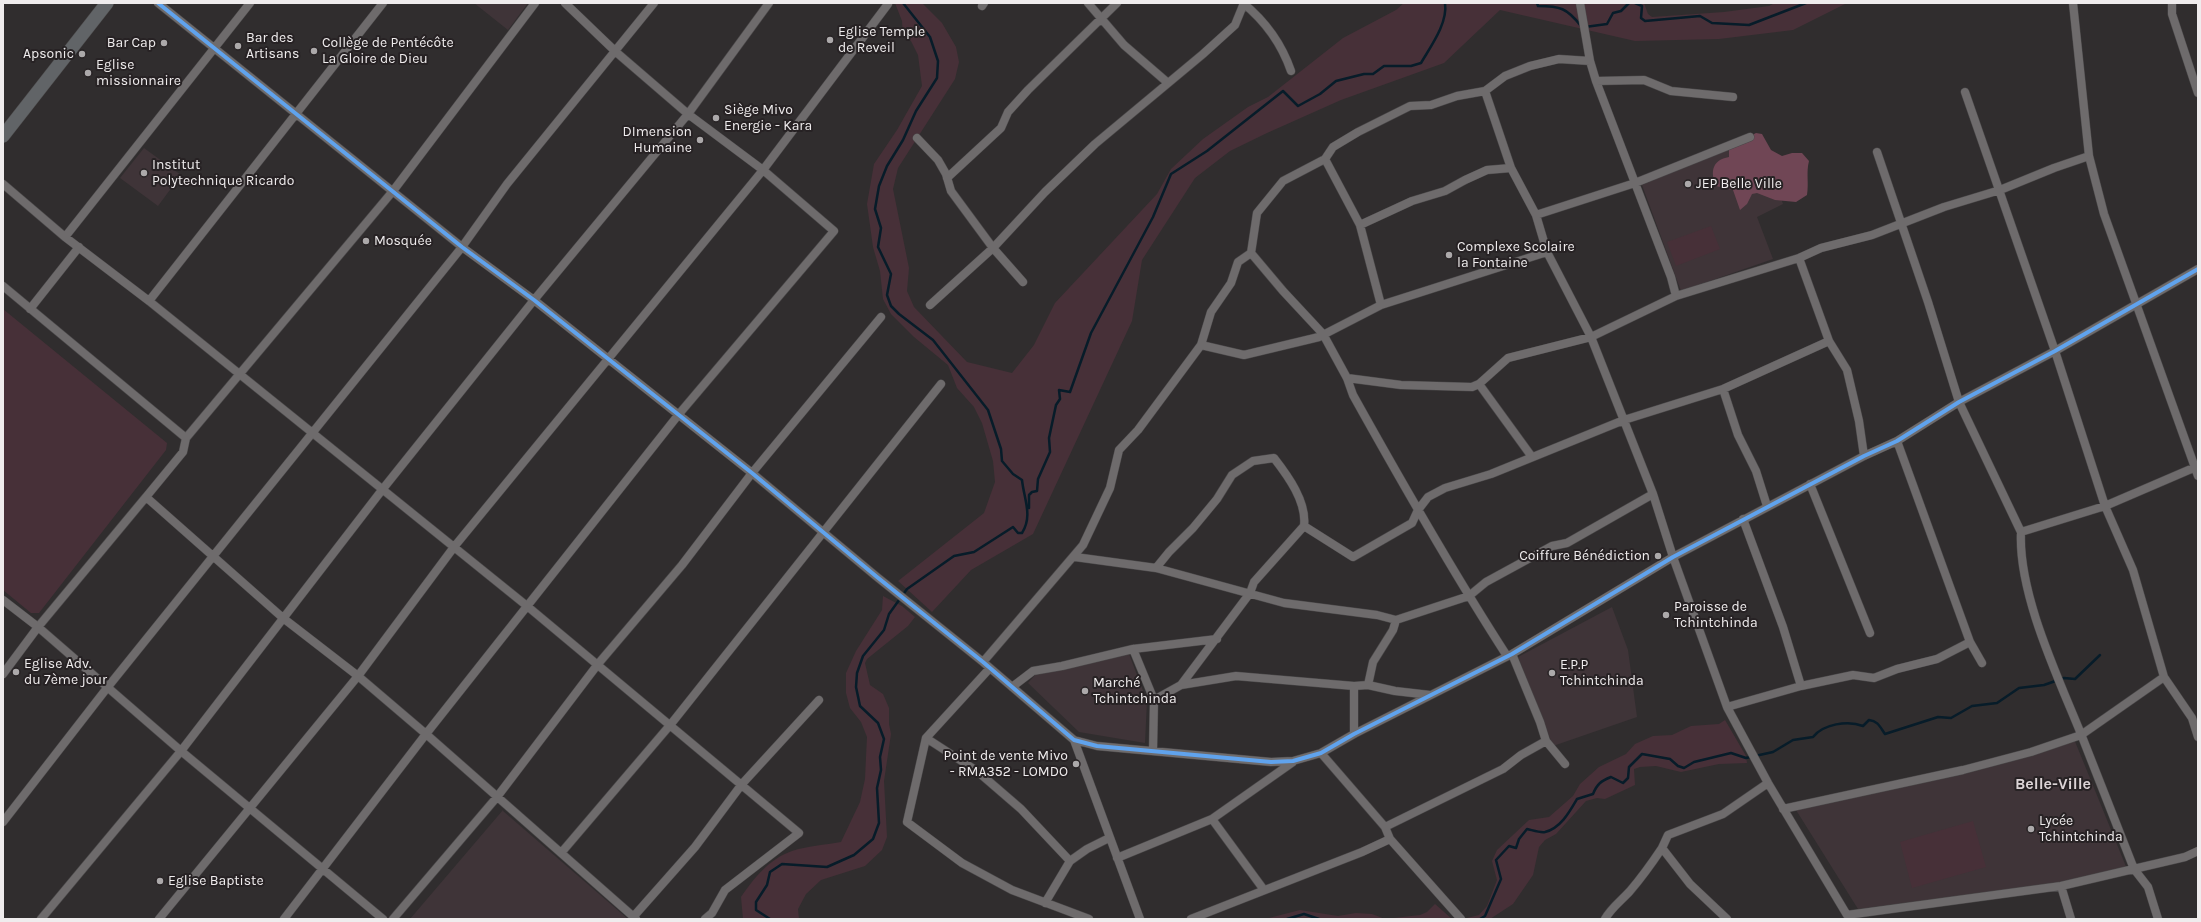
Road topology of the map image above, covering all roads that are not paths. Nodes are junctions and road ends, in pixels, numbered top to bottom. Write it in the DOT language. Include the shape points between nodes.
graph roads {
  1 [pos="107,3"];
  2 [pos="158,3"];
  3 [pos="250,3"];
  4 [pos="383,3"];
  5 [pos="534,3"];
  6 [pos="565,3"];
  7 [pos="654,3"];
  8 [pos="769,3"];
  9 [pos="1088,3"];
  10 [pos="1116,3"];
  11 [pos="1244,3"];
  12 [pos="1580,3"];
  13 [pos="2073,3"];
  14 [pos="2172,3"];
  15 [pos="888,4"];
  16 [pos="1102,18"];
  17 [pos="215,48"];
  18 [pos="616,52"];
  19 [pos="1590,62"];
  20 [pos="1291,71"];
  21 [pos="1596,80"];
  22 [pos="1168,83"];
  23 [pos="2197,89"];
  24 [pos="1485,91"];
  25 [pos="1965,92"];
  26 [pos="1733,97"];
  27 [pos="298,114"];
  28 [pos="688,114"];
  29 [pos="3,136"];
  30 [pos="1750,137"];
  31 [pos="917,138"];
  32 [pos="1877,152"];
  33 [pos="2089,156"];
  34 [pos="1325,159"];
  35 [pos="1511,168"];
  36 [pos="763,170"];
  37 [pos="947,178"];
  38 [pos="1635,183"];
  39 [pos="3,184"];
  40 [pos="2000,190"];
  41 [pos="393,191"];
  42 [pos="1536,215"];
  43 [pos="1901,224"];
  44 [pos="1360,225"];
  45 [pos="65,237"];
  46 [pos="79,247"];
  47 [pos="462,247"];
  48 [pos="993,248"];
  49 [pos="1547,252"];
  50 [pos="1251,253"];
  51 [pos="1799,258"];
  52 [pos="2198,269"];
  53 [pos="1023,282"];
  54 [pos="3,286"];
  55 [pos="1676,296"];
  56 [pos="534,300"];
  57 [pos="149,301"];
  58 [pos="930,305"];
  59 [pos="1381,305"];
  60 [pos="2135,305"];
  61 [pos="30,309"];
  62 [pos="881,317"];
  63 [pos="1324,334"];
  64 [pos="1591,337"];
  65 [pos="1829,341"];
  66 [pos="1201,345"];
  67 [pos="2055,351"];
  68 [pos="607,359"];
  69 [pos="238,374"];
  70 [pos="1347,378"];
  71 [pos="941,384"];
  72 [pos="1479,384"];
  73 [pos="1723,389"];
  74 [pos="1958,402"];
  75 [pos="679,414"];
  76 [pos="1624,420"];
  77 [pos="311,433"];
  78 [pos="186,438"];
  79 [pos="1898,441"];
  80 [pos="1864,456"];
  81 [pos="1532,457"];
  82 [pos="2196,466"];
  83 [pos="752,473"];
  84 [pos="2198,476"];
  85 [pos="1810,484"];
  86 [pos="382,490"];
  87 [pos="1653,494"];
  88 [pos="146,496"];
  89 [pos="1767,506"];
  90 [pos="2105,506"];
  91 [pos="1418,510"];
  92 [pos="1743,519"];
  93 [pos="1304,526"];
  94 [pos="2022,532"];
  95 [pos="823,533"];
  96 [pos="454,547"];
  97 [pos="214,556"];
  98 [pos="1074,557"];
  99 [pos="1673,557"];
  100 [pos="1156,568"];
  101 [pos="1250,593"];
  102 [pos="1469,596"];
  103 [pos="3,600"];
  104 [pos="527,606"];
  105 [pos="282,618"];
  106 [pos="1396,620"];
  107 [pos="38,627"];
  108 [pos="1870,633"];
  109 [pos="1217,639"];
  110 [pos="1970,642"];
  111 [pos="1133,649"];
  112 [pos="1510,655"];
  113 [pos="983,662"];
  114 [pos="1982,663"];
  115 [pos="598,664"];
  116 [pos="990,668"];
  117 [pos="3,674"];
  118 [pos="358,676"];
  119 [pos="2164,677"];
  120 [pos="1181,685"];
  121 [pos="1368,685"];
  122 [pos="1354,686"];
  123 [pos="1801,686"];
  124 [pos="1012,687"];
  125 [pos="107,688"];
  126 [pos="1430,695"];
  127 [pos="819,700"];
  128 [pos="1154,700"];
  129 [pos="1727,707"];
  130 [pos="671,724"];
  131 [pos="426,734"];
  132 [pos="1354,734"];
  133 [pos="2081,735"];
  134 [pos="2198,737"];
  135 [pos="926,738"];
  136 [pos="1074,740"];
  137 [pos="1546,742"];
  138 [pos="1153,751"];
  139 [pos="181,752"];
  140 [pos="1321,753"];
  141 [pos="1293,761"];
  142 [pos="1565,764"];
  143 [pos="1768,783"];
  144 [pos="742,784"];
  145 [pos="497,797"];
  146 [pos="251,808"];
  147 [pos="1783,808"];
  148 [pos="1212,819"];
  149 [pos="3,822"];
  150 [pos="1385,827"];
  151 [pos="1109,838"];
  152 [pos="1390,839"];
  153 [pos="1662,848"];
  154 [pos="2198,851"];
  155 [pos="561,853"];
  156 [pos="1117,858"];
  157 [pos="1070,861"];
  158 [pos="322,868"];
  159 [pos="2134,869"];
  160 [pos="2061,886"];
  161 [pos="1264,890"];
  162 [pos="1045,903"];
  163 [pos="1847,917"];
  164 [pos="635,918"];
  165 [pos="1460,918"];
  166 [pos="40,919"];
  167 [pos="159,919"];
  168 [pos="284,919"];
  169 [pos="383,919"];
  170 [pos="393,919"];
  171 [pos="705,919"];
  172 [pos="1089,919"];
  173 [pos="1140,919"];
  174 [pos="1191,919"];
  175 [pos="1605,919"];
  176 [pos="1727,919"];
  177 [pos="2071,919"];
  178 [pos="2158,919"];
  1 -- 29 [label="main road"];
  2 -- 17 [label="street"];
  3 -- 17 [label="street"];
  4 -- 27 [label="street"];
  5 -- 41 [label="street"];
  6 -- 18 [label="street"];
  7 -- 18 [label="street"];
  8 -- 28 [label="street"];
  9 -- 16 [label="street"];
  10 -- 16 [label="street"];
  11 -- 20 [label="street" via="1264,22 1286,56"];
  11 -- 22 [label="street" via="1235,25"];
  12 -- 19 [label="street"];
  13 -- 33 [label="street"];
  14 -- 23 [label="street" via="2172,14"];
  15 -- 36 [label="street"];
  16 -- 22 [label="street" via="1124,45"];
  16 -- 37 [label="street" via="1028,90 1008,112 1001,128"];
  17 -- 27 [label="street"];
  17 -- 45 [label="street"];
  18 -- 28 [label="street"];
  18 -- 47 [label="street" via="507,184"];
  19 -- 21 [label="street"];
  19 -- 24 [label="street" via="1559,59 1530,66 1505,76"];
  21 -- 26 [label="street" via="1644,80 1671,91"];
  21 -- 38 [label="street"];
  22 -- 48 [label="street" via="1095,144 1044,192"];
  24 -- 34 [label="street" via="1457,96 1431,105 1410,106 1333,147"];
  24 -- 35 [label="street"];
  25 -- 40 [label="street"];
  27 -- 41 [label="street"];
  27 -- 57 [label="street"];
  28 -- 36 [label="street"];
  28 -- 56 [label="street"];
  30 -- 38 [label="street"];
  31 -- 37 [label="street" via="938,160"];
  32 -- 43 [label="street"];
  33 -- 40 [label="street"];
  33 -- 60 [label="street" via="2104,214"];
  34 -- 44 [label="street"];
  34 -- 50 [label="street" via="1283,181 1257,212"];
  35 -- 42 [label="street"];
  35 -- 44 [label="street" via="1487,170 1445,191 1412,201"];
  36 -- 68 [label="street"];
  36 -- 75 [label="street" via="834,231"];
  37 -- 48 [label="street" via="951,191"];
  38 -- 42 [label="street"];
  38 -- 55 [label="street"];
  39 -- 45 [label="street"];
  40 -- 43 [label="street" via="1944,207"];
  40 -- 67 [label="street"];
  41 -- 47 [label="street"];
  41 -- 69 [label="street"];
  42 -- 49 [label="street"];
  43 -- 51 [label="street" via="1872,235 1821,248"];
  43 -- 74 [label="street"];
  44 -- 59 [label="street"];
  45 -- 46 [label="street"];
  46 -- 57 [label="street"];
  46 -- 61 [label="street"];
  47 -- 56 [label="street"];
  47 -- 77 [label="street"];
  48 -- 53 [label="street"];
  48 -- 58 [label="street"];
  49 -- 59 [label="street"];
  49 -- 64 [label="street"];
  50 -- 63 [label="street"];
  50 -- 66 [label="street" via="1238,262 1231,283 1211,312"];
  51 -- 55 [label="street"];
  51 -- 65 [label="street"];
  52 -- 60 [label="street"];
  54 -- 61 [label="street"];
  55 -- 64 [label="street"];
  56 -- 68 [label="street"];
  56 -- 86 [label="street"];
  57 -- 69 [label="street"];
  59 -- 63 [label="street"];
  60 -- 67 [label="street"];
  60 -- 82 [label="street"];
  61 -- 78 [label="street"];
  62 -- 83 [label="street"];
  63 -- 66 [label="street" via="1244,355"];
  63 -- 70 [label="street"];
  64 -- 72 [label="street" via="1508,358"];
  64 -- 76 [label="street"];
  65 -- 73 [label="street"];
  65 -- 80 [label="street" via="1846,370 1859,421"];
  66 -- 98 [label="street" via="1138,430 1119,450 1110,488 1083,545"];
  67 -- 74 [label="street"];
  67 -- 90 [label="street"];
  68 -- 75 [label="street"];
  68 -- 96 [label="street"];
  69 -- 77 [label="street"];
  69 -- 78 [label="street"];
  70 -- 72 [label="street" via="1401,385 1472,387"];
  70 -- 91 [label="street" via="1352,395"];
  71 -- 95 [label="street"];
  72 -- 81 [label="street"];
  73 -- 76 [label="street"];
  73 -- 89 [label="street" via="1738,435 1756,471"];
  74 -- 79 [label="street"];
  74 -- 94 [label="street"];
  75 -- 83 [label="street"];
  75 -- 104 [label="street"];
  76 -- 81 [label="street"];
  76 -- 87 [label="street"];
  77 -- 86 [label="street"];
  77 -- 97 [label="street"];
  78 -- 88 [label="street" via="183,452"];
  79 -- 80 [label="street"];
  79 -- 110 [label="street"];
  80 -- 85 [label="street"];
  81 -- 91 [label="street" via="1491,474 1445,488 1428,497"];
  82 -- 84 [label="street"];
  82 -- 90 [label="street"];
  83 -- 95 [label="street"];
  83 -- 115 [label="street" via="682,565"];
  85 -- 89 [label="street"];
  85 -- 108 [label="street"];
  86 -- 96 [label="street"];
  86 -- 105 [label="street"];
  87 -- 99 [label="street"];
  87 -- 102 [label="street" via="1567,543 1552,546 1486,582"];
  88 -- 97 [label="street"];
  88 -- 107 [label="street"];
  89 -- 92 [label="street"];
  90 -- 94 [label="street"];
  90 -- 119 [label="street" via="2133,570"];
  91 -- 93 [label="street" via="1412,523 1353,557"];
  91 -- 102 [label="street"];
  92 -- 99 [label="street"];
  92 -- 123 [label="street" via="1783,627"];
  93 -- 100 [label="street" via="1305,517 1292,485 1274,458 1253,461 1232,475 1217,499"];
  93 -- 101 [label="street" via="1254,582"];
  94 -- 133 [label="street" via="2020,553 2029,595 2056,674"];
  95 -- 113 [label="street"];
  95 -- 130 [label="street"];
  96 -- 104 [label="street"];
  96 -- 118 [label="street"];
  97 -- 105 [label="street"];
  97 -- 125 [label="street"];
  98 -- 100 [label="street"];
  98 -- 113 [label="street"];
  99 -- 112 [label="street"];
  99 -- 129 [label="street"];
  100 -- 101 [label="street"];
  101 -- 106 [label="street" via="1284,603 1365,613"];
  101 -- 109 [label="street"];
  102 -- 106 [label="street"];
  102 -- 112 [label="street"];
  103 -- 107 [label="street"];
  104 -- 115 [label="street"];
  104 -- 131 [label="street"];
  105 -- 118 [label="street"];
  105 -- 139 [label="street"];
  106 -- 121 [label="street" via="1393,630 1373,662"];
  107 -- 117 [label="street"];
  107 -- 125 [label="street"];
  109 -- 111 [label="street"];
  109 -- 120 [label="street"];
  110 -- 114 [label="street"];
  110 -- 123 [label="street" via="1937,658 1874,678 1853,675"];
  111 -- 124 [label="street" via="1034,671"];
  111 -- 128 [label="street"];
  112 -- 126 [label="street"];
  112 -- 137 [label="street" via="1540,722"];
  113 -- 116 [label="street"];
  115 -- 130 [label="street"];
  115 -- 145 [label="street"];
  116 -- 124 [label="street"];
  116 -- 135 [label="street"];
  118 -- 131 [label="street"];
  118 -- 146 [label="street"];
  119 -- 133 [label="street"];
  119 -- 134 [label="street" via="2192,718"];
  120 -- 122 [label="street" via="1236,676"];
  120 -- 128 [label="street"];
  121 -- 122 [label="street"];
  121 -- 126 [label="street"];
  122 -- 132 [label="street"];
  123 -- 129 [label="street"];
  124 -- 136 [label="street"];
  125 -- 139 [label="street"];
  125 -- 149 [label="street"];
  126 -- 132 [label="street"];
  127 -- 144 [label="street"];
  128 -- 138 [label="street"];
  129 -- 143 [label="street"];
  130 -- 144 [label="street"];
  130 -- 155 [label="street"];
  131 -- 145 [label="street"];
  131 -- 158 [label="street"];
  132 -- 140 [label="street"];
  133 -- 147 [label="street" via="2031,752 1963,770"];
  133 -- 159 [label="street"];
  135 -- 157 [label="street" via="977,771 1021,809"];
  135 -- 162 [label="street" via="907,822 962,863 1012,890"];
  136 -- 138 [label="street" via="1097,746"];
  136 -- 151 [label="street"];
  137 -- 142 [label="street"];
  137 -- 150 [label="street" via="1521,755 1504,769"];
  138 -- 141 [label="street" via="1271,762"];
  139 -- 146 [label="street"];
  139 -- 166 [label="street"];
  140 -- 141 [label="street"];
  140 -- 150 [label="street"];
  141 -- 148 [label="street"];
  143 -- 147 [label="street"];
  143 -- 153 [label="street" via="1723,814 1668,835"];
  144 -- 164 [label="street" via="695,847"];
  144 -- 171 [label="street" via="800,833 725,890 712,913"];
  145 -- 155 [label="street"];
  145 -- 170 [label="street"];
  146 -- 158 [label="street"];
  146 -- 167 [label="street"];
  147 -- 163 [label="street"];
  148 -- 156 [label="street"];
  148 -- 161 [label="street"];
  150 -- 152 [label="street"];
  151 -- 156 [label="street"];
  151 -- 157 [label="street"];
  152 -- 161 [label="street"];
  152 -- 165 [label="street"];
  153 -- 175 [label="street" via="1641,878 1622,900 1610,909"];
  153 -- 176 [label="street" via="1690,884"];
  154 -- 159 [label="street" via="2185,857"];
  155 -- 164 [label="street"];
  156 -- 173 [label="street"];
  157 -- 162 [label="street"];
  158 -- 168 [label="street"];
  158 -- 169 [label="street"];
  159 -- 160 [label="street"];
  159 -- 178 [label="street" via="2148,887"];
  160 -- 163 [label="street"];
  160 -- 177 [label="street"];
  161 -- 174 [label="street"];
  162 -- 172 [label="street"];
}
